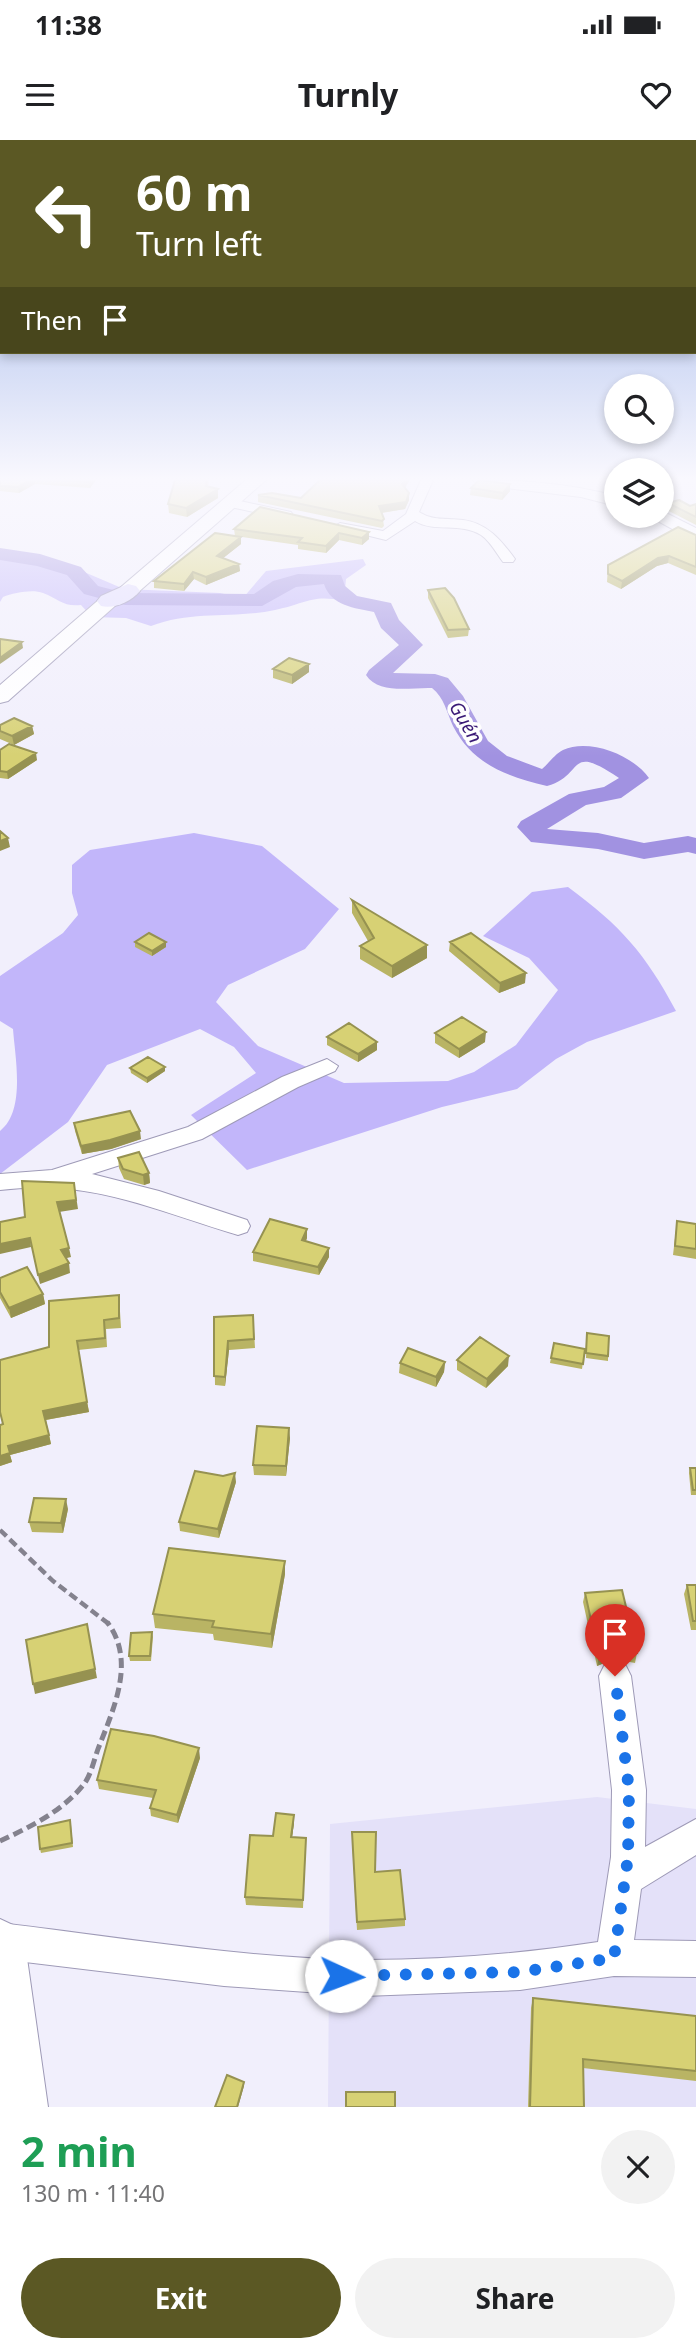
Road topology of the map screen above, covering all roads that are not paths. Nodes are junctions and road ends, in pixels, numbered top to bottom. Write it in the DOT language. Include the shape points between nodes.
graph roads {
  1 [pos="147,572"];
  2 [pos="0,696"];
  3 [pos="327,1066"];
  4 [pos="54,1178"];
  5 [pos="0,1182"];
  6 [pos="238,1226"];
  7 [pos="615,1676"];
  8 [pos="696,1836"];
  9 [pos="626,1878"];
  10 [pos="0,1943"];
  11 [pos="614,1958"];
  12 [pos="696,1959"];
  13 [pos="21,2107"];
  1 -- 2 [label="main road"];
  3 -- 4 [label="street" via="194,1134"];
  4 -- 5 [label="street"];
  4 -- 6 [label="street" via="113,1185"];
  7 -- 9 [label="street" via="629,1790"];
  8 -- 9 [label="street"];
  9 -- 11 [label="street"];
  10 -- 11 [label="street" via="364,1978 520,1972"];
  10 -- 13 [label="main road"];
  11 -- 12 [label="street"];
}
